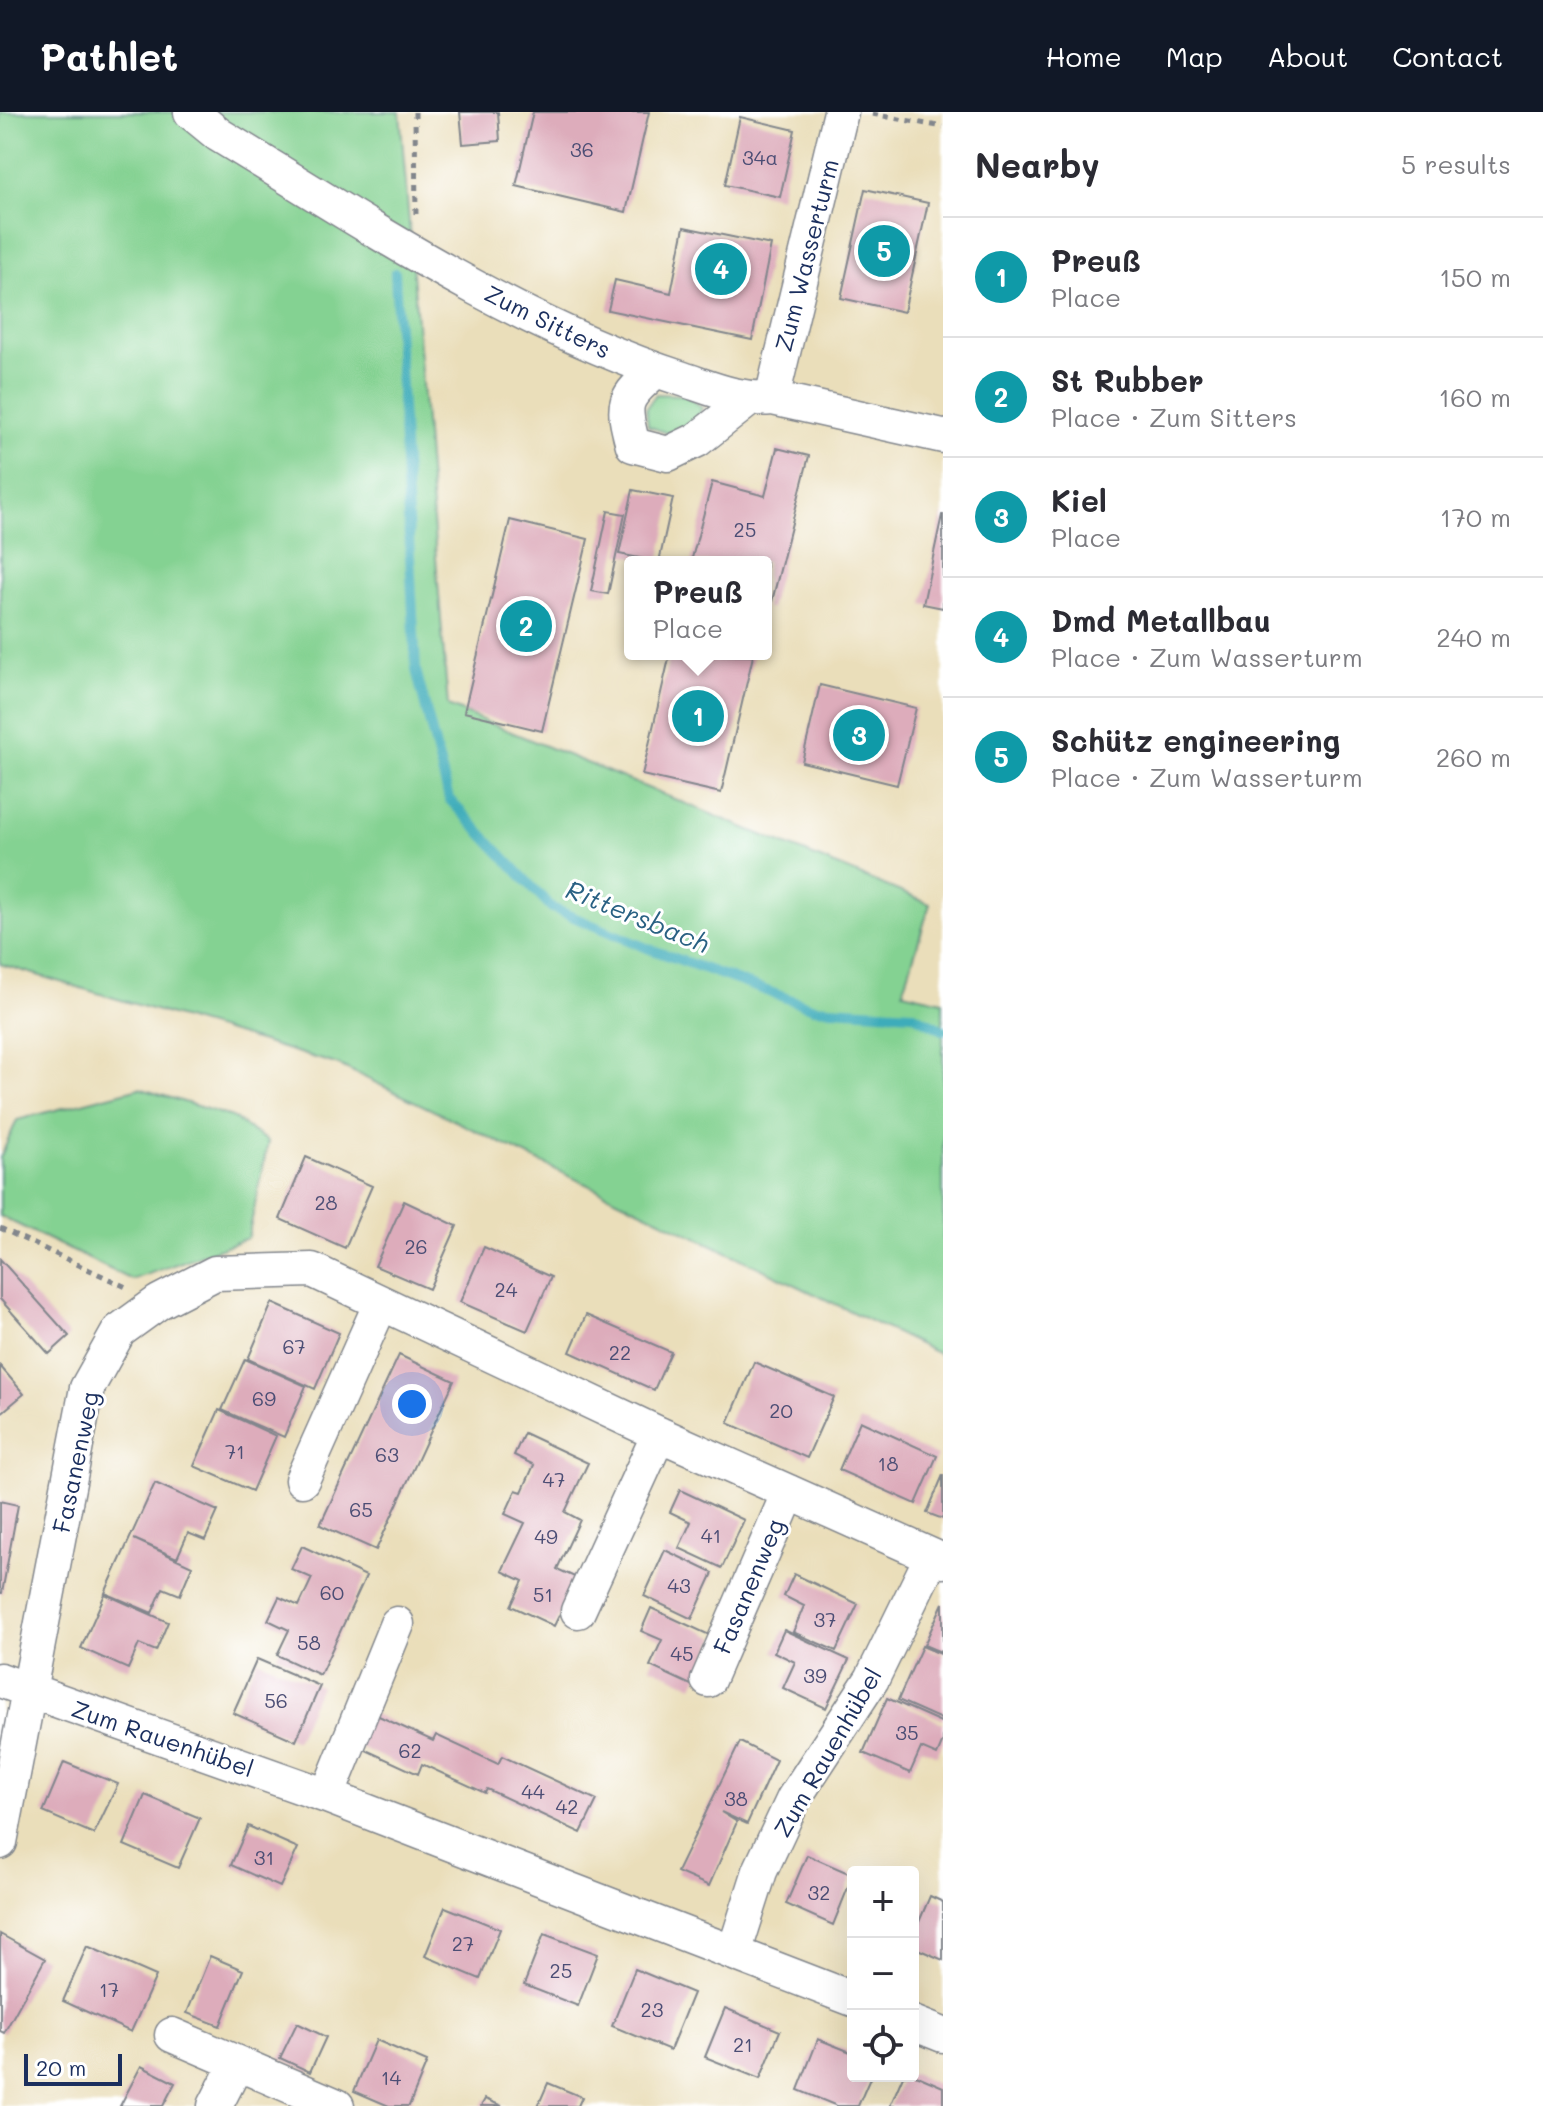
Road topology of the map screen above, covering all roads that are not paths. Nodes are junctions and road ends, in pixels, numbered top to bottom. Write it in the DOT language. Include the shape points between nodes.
graph roads {
  1 [pos="191,112"];
  2 [pos="841,112"];
  3 [pos="656,370"];
  4 [pos="760,399"];
  5 [pos="943,436"];
  6 [pos="381,1303"];
  7 [pos="659,1434"];
  8 [pos="302,1480"];
  9 [pos="789,1492"];
  10 [pos="938,1558"];
  11 [pos="578,1611"];
  12 [pos="397,1624"];
  13 [pos="708,1680"];
  14 [pos="14,1685"];
  15 [pos="327,1796"];
  16 [pos="0,1842"];
  17 [pos="734,1953"];
  18 [pos="847,1997"];
  19 [pos="919,2025"];
  20 [pos="172,2035"];
  21 [pos="943,2035"];
  22 [pos="236,2065"];
  23 [pos="215,2106"];
  24 [pos="337,2106"];
  1 -- 3 [label="street, Zum Sitters" via="219,135 417,256 594,345"];
  2 -- 4 [label="street, Zum Wasserturm"];
  3 -- 4 [label="street, Zum Sitters"];
  3 -- 4 [label="street" via="626,403 633,445 668,454"];
  4 -- 5 [label="street, Zum Sitters"];
  6 -- 7 [label="street, Fasanenweg"];
  6 -- 8 [label="street"];
  6 -- 14 [label="street, Fasanenweg" via="312,1270 215,1273 159,1302 119,1331 87,1388 77,1457"];
  7 -- 9 [label="street, Fasanenweg"];
  7 -- 11 [label="street"];
  9 -- 10 [label="street, Fasanenweg"];
  9 -- 13 [label="street, Fasanenweg"];
  10 -- 17 [label="street, Zum Rauenhübel" via="872,1679 794,1798 760,1871"];
  12 -- 15 [label="street"];
  14 -- 15 [label="street, Zum Rauenhübel"];
  14 -- 16 [label="street, Fasanenweg"];
  15 -- 17 [label="street, Zum Rauenhübel"];
  17 -- 18 [label="street, Zum Rauenhübel"];
  19 -- 21 [label="street"];
  20 -- 22 [label="street"];
  22 -- 23 [label="street"];
  22 -- 24 [label="street"];
}
